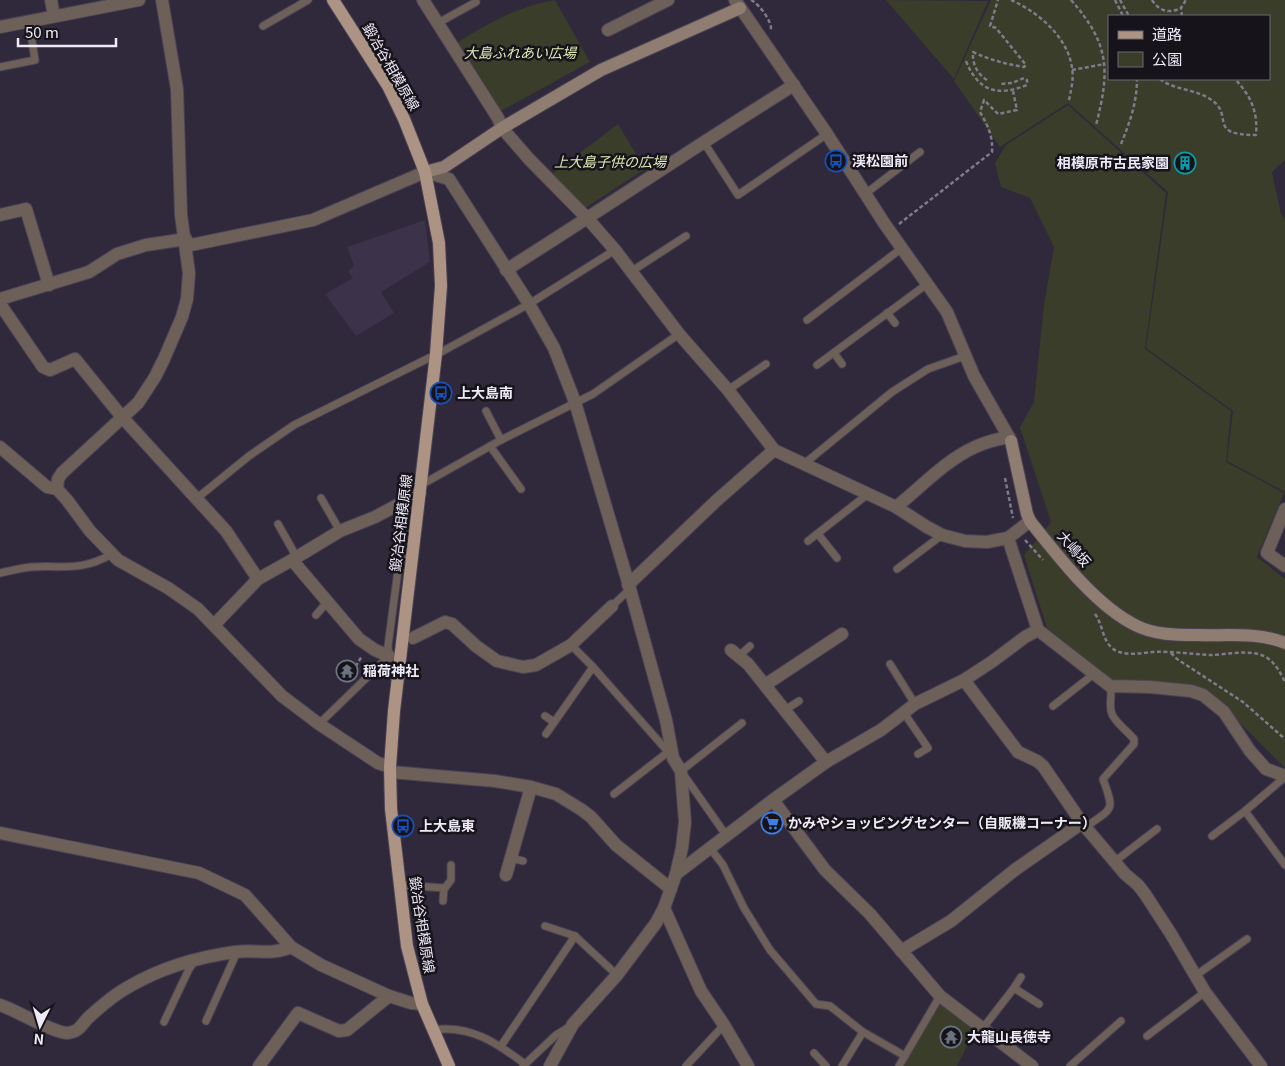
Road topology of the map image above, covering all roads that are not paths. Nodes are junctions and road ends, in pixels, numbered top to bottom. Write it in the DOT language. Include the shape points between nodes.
graph roads {
  1 [pos="51,0"];
  2 [pos="139,0"];
  3 [pos="162,0"];
  4 [pos="308,0"];
  5 [pos="333,0"];
  6 [pos="423,0"];
  7 [pos="476,2"];
  8 [pos="738,4"];
  9 [pos="658,6"];
  10 [pos="54,16"];
  11 [pos="29,22"];
  12 [pos="438,23"];
  13 [pos="263,26"];
  14 [pos="0,27"];
  15 [pos="608,30"];
  16 [pos="0,67"];
  17 [pos="794,85"];
  18 [pos="502,128"];
  19 [pos="827,134"];
  20 [pos="703,141"];
  21 [pos="920,152"];
  22 [pos="425,172"];
  23 [pos="864,194"];
  24 [pos="0,215"];
  25 [pos="588,219"];
  26 [pos="686,236"];
  27 [pos="186,243"];
  28 [pos="902,248"];
  29 [pos="615,250"];
  30 [pos="506,270"];
  31 [pos="632,271"];
  32 [pos="49,284"];
  33 [pos="927,284"];
  34 [pos="0,299"];
  35 [pos="0,304"];
  36 [pos="529,304"];
  37 [pos="888,313"];
  38 [pos="807,320"];
  39 [pos="895,323"];
  40 [pos="679,334"];
  41 [pos="834,353"];
  42 [pos="436,354"];
  43 [pos="965,356"];
  44 [pos="766,364"];
  45 [pos="842,364"];
  46 [pos="817,365"];
  47 [pos="728,390"];
  48 [pos="575,402"];
  49 [pos="486,411"];
  50 [pos="122,417"];
  51 [pos="1010,439"];
  52 [pos="501,440"];
  53 [pos="490,446"];
  54 [pos="0,447"];
  55 [pos="774,450"];
  56 [pos="804,464"];
  57 [pos="56,489"];
  58 [pos="420,489"];
  59 [pos="521,489"];
  60 [pos="868,494"];
  61 [pos="321,498"];
  62 [pos="196,499"];
  63 [pos="896,508"];
  64 [pos="1285,509"];
  65 [pos="1029,518"];
  66 [pos="278,524"];
  67 [pos="340,531"];
  68 [pos="818,534"];
  69 [pos="942,535"];
  70 [pos="1008,538"];
  71 [pos="808,542"];
  72 [pos="112,554"];
  73 [pos="412,555"];
  74 [pos="294,558"];
  75 [pos="837,558"];
  76 [pos="1285,566"];
  77 [pos="897,569"];
  78 [pos="0,574"];
  79 [pos="258,579"];
  80 [pos="629,587"];
  81 [pos="328,601"];
  82 [pos="612,606"];
  83 [pos="316,615"];
  84 [pos="214,625"];
  85 [pos="1038,630"];
  86 [pos="842,634"];
  87 [pos="413,638"];
  88 [pos="1285,643"];
  89 [pos="571,645"];
  90 [pos="750,646"];
  91 [pos="735,653"];
  92 [pos="389,656"];
  93 [pos="890,664"];
  94 [pos="593,667"];
  95 [pos="1095,673"];
  96 [pos="964,680"];
  97 [pos="765,685"];
  98 [pos="1110,686"];
  99 [pos="799,701"];
  100 [pos="916,704"];
  101 [pos="1053,706"];
  102 [pos="785,710"];
  103 [pos="904,713"];
  104 [pos="546,716"];
  105 [pos="554,722"];
  106 [pos="742,723"];
  107 [pos="319,724"];
  108 [pos="546,734"];
  109 [pos="918,754"];
  110 [pos="671,755"];
  111 [pos="826,762"];
  112 [pos="390,769"];
  113 [pos="681,771"];
  114 [pos="1285,777"];
  115 [pos="531,787"];
  116 [pos="614,794"];
  117 [pos="773,800"];
  118 [pos="1245,811"];
  119 [pos="1084,825"];
  120 [pos="1157,829"];
  121 [pos="0,833"];
  122 [pos="726,835"];
  123 [pos="1212,836"];
  124 [pos="710,848"];
  125 [pos="1114,862"];
  126 [pos="451,865"];
  127 [pos="1285,865"];
  128 [pos="676,874"];
  129 [pos="506,875"];
  130 [pos="399,885"];
  131 [pos="444,888"];
  132 [pos="671,889"];
  133 [pos="443,901"];
  134 [pos="664,908"];
  135 [pos="545,926"];
  136 [pos="575,936"];
  137 [pos="1247,938"];
  138 [pos="292,947"];
  139 [pos="901,951"];
  140 [pos="237,952"];
  141 [pos="197,959"];
  142 [pos="617,975"];
  143 [pos="1195,976"];
  144 [pos="1021,977"];
  145 [pos="1014,988"];
  146 [pos="1205,992"];
  147 [pos="389,996"];
  148 [pos="940,996"];
  149 [pos="422,1004"];
  150 [pos="1039,1004"];
  151 [pos="0,1005"];
  152 [pos="1121,1020"];
  153 [pos="206,1021"];
  154 [pos="164,1022"];
  155 [pos="574,1024"];
  156 [pos="724,1025"];
  157 [pos="983,1028"];
  158 [pos="433,1030"];
  159 [pos="863,1032"];
  160 [pos="1147,1036"];
  161 [pos="501,1046"];
  162 [pos="814,1053"];
  163 [pos="905,1056"];
  164 [pos="524,1065"];
  165 [pos="259,1066"];
  166 [pos="450,1066"];
  167 [pos="550,1066"];
  168 [pos="686,1066"];
  169 [pos="748,1066"];
  170 [pos="826,1066"];
  171 [pos="842,1066"];
  172 [pos="899,1066"];
  173 [pos="1032,1066"];
  174 [pos="1070,1066"];
  175 [pos="1261,1066"];
  1 -- 10 [label="street"];
  2 -- 10 [label="street"];
  3 -- 27 [label="street" via="178,88 181,215"];
  4 -- 13 [label="lane"];
  5 -- 22 [label="main road, 鍛冶谷相模原線" via="388,86"];
  6 -- 12 [label="street"];
  7 -- 12 [label="lane"];
  8 -- 17 [label="street"];
  8 -- 18 [label="street" via="601,70"];
  9 -- 15 [label="street"];
  10 -- 11 [label="street"];
  11 -- 14 [label="street"];
  11 -- 16 [label="lane" via="35,60"];
  12 -- 18 [label="street"];
  17 -- 19 [label="street"];
  17 -- 20 [label="street"];
  18 -- 22 [label="street" via="444,167"];
  18 -- 25 [label="street"];
  19 -- 20 [label="lane" via="738,195"];
  19 -- 23 [label="street"];
  20 -- 25 [label="street"];
  21 -- 23 [label="lane"];
  22 -- 27 [label="street" via="313,220"];
  22 -- 30 [label="street" via="449,179"];
  22 -- 42 [label="main road, 鍛冶谷相模原線" via="439,243 441,286"];
  23 -- 28 [label="street"];
  24 -- 32 [label="street" via="26,208"];
  25 -- 29 [label="street"];
  25 -- 30 [label="street"];
  26 -- 31 [label="lane"];
  27 -- 32 [label="street" via="146,245 117,254 89,272"];
  27 -- 50 [label="street" via="189,273 182,317 155,377 138,403"];
  28 -- 33 [label="street"];
  28 -- 38 [label="lane"];
  29 -- 31 [label="street"];
  29 -- 36 [label="lane"];
  30 -- 36 [label="street"];
  31 -- 40 [label="street"];
  32 -- 34 [label="street"];
  33 -- 37 [label="lane"];
  33 -- 43 [label="street" via="947,312"];
  35 -- 50 [label="street" via="43,367 50,370 75,359"];
  36 -- 42 [label="lane"];
  36 -- 48 [label="street" via="554,348"];
  37 -- 39 [label="lane"];
  37 -- 41 [label="lane"];
  40 -- 47 [label="street"];
  40 -- 48 [label="lane" via="593,394"];
  41 -- 45 [label="lane"];
  41 -- 46 [label="lane"];
  42 -- 58 [label="main road, 鍛冶谷相模原線"];
  42 -- 62 [label="lane" via="294,425 248,456"];
  43 -- 51 [label="street"];
  43 -- 56 [label="lane" via="928,369 892,392"];
  44 -- 47 [label="lane"];
  47 -- 55 [label="street"];
  48 -- 52 [label="lane"];
  48 -- 80 [label="street"];
  49 -- 52 [label="lane"];
  50 -- 57 [label="street" via="62,473"];
  50 -- 62 [label="street"];
  51 -- 63 [label="street" via="981,444 954,459"];
  51 -- 65 [label="street"];
  52 -- 53 [label="lane"];
  53 -- 58 [label="lane"];
  53 -- 59 [label="lane"];
  54 -- 57 [label="street" via="47,487"];
  55 -- 56 [label="street"];
  55 -- 80 [label="street" via="716,500"];
  56 -- 60 [label="street"];
  57 -- 72 [label="street"];
  58 -- 67 [label="street" via="375,517"];
  58 -- 73 [label="main road, 鍛冶谷相模原線"];
  60 -- 63 [label="street"];
  60 -- 68 [label="lane"];
  61 -- 67 [label="lane"];
  62 -- 79 [label="street" via="226,531"];
  63 -- 69 [label="street"];
  64 -- 76 [label="street" via="1267,553"];
  65 -- 70 [label="street"];
  65 -- 88 [label="street, 大嶋坂" via="1101,602 1136,626 1176,635 1261,637"];
  66 -- 74 [label="lane"];
  67 -- 74 [label="street"];
  68 -- 71 [label="lane"];
  68 -- 75 [label="lane"];
  69 -- 70 [label="street" via="987,542"];
  69 -- 77 [label="lane"];
  70 -- 85 [label="street"];
  72 -- 78 [label="lane" via="79,567 31,567"];
  72 -- 84 [label="street" via="186,600"];
  73 -- 92 [label="lane" via="400,555"];
  73 -- 112 [label="main road, 鍛冶谷相模原線"];
  74 -- 79 [label="street"];
  74 -- 81 [label="street"];
  79 -- 84 [label="street"];
  80 -- 82 [label="lane"];
  80 -- 110 [label="street" via="668,729"];
  81 -- 83 [label="lane"];
  81 -- 92 [label="street" via="359,639"];
  82 -- 89 [label="street"];
  84 -- 107 [label="street" via="282,696"];
  85 -- 95 [label="street"];
  85 -- 96 [label="street"];
  86 -- 97 [label="street"];
  87 -- 89 [label="street" via="445,622 452,624 497,661 524,666 536,665"];
  89 -- 94 [label="lane"];
  90 -- 91 [label="lane"];
  91 -- 97 [label="street"];
  92 -- 107 [label="lane"];
  93 -- 100 [label="lane"];
  94 -- 105 [label="lane"];
  94 -- 110 [label="lane"];
  95 -- 98 [label="street"];
  95 -- 101 [label="lane"];
  96 -- 100 [label="street"];
  96 -- 119 [label="street" via="1018,752 1043,766"];
  97 -- 102 [label="street"];
  98 -- 114 [label="street" via="1191,691 1202,695 1224,712 1266,769"];
  98 -- 119 [label="lane" via="1112,716 1134,739 1134,744 1103,779 1111,800 1108,810"];
  99 -- 102 [label="lane"];
  100 -- 103 [label="street"];
  102 -- 111 [label="street"];
  103 -- 109 [label="lane" via="928,748"];
  103 -- 111 [label="street"];
  104 -- 105 [label="lane"];
  105 -- 108 [label="lane"];
  106 -- 113 [label="lane"];
  107 -- 112 [label="street"];
  110 -- 113 [label="street"];
  110 -- 116 [label="lane"];
  111 -- 117 [label="street"];
  112 -- 115 [label="street"];
  112 -- 130 [label="main road, 鍛冶谷相模原線"];
  113 -- 122 [label="lane"];
  113 -- 128 [label="street" via="685,822"];
  114 -- 118 [label="lane"];
  115 -- 129 [label="street" via="517,859"];
  115 -- 132 [label="street" via="556,794 582,810 616,846"];
  117 -- 122 [label="street"];
  117 -- 139 [label="street" via="825,870 870,914"];
  118 -- 123 [label="lane"];
  118 -- 127 [label="lane"];
  119 -- 125 [label="street"];
  119 -- 139 [label="street" via="1016,870 951,921"];
  120 -- 125 [label="lane"];
  121 -- 138 [label="street" via="199,873 245,895"];
  122 -- 124 [label="street"];
  124 -- 128 [label="street"];
  124 -- 159 [label="lane" via="723,865 770,950 816,1004 830,1006"];
  125 -- 143 [label="street" via="1145,894"];
  126 -- 131 [label="lane" via="451,880"];
  128 -- 132 [label="street"];
  130 -- 131 [label="lane"];
  130 -- 149 [label="main road, 鍛冶谷相模原線" via="407,946"];
  131 -- 133 [label="lane"];
  132 -- 134 [label="street"];
  134 -- 142 [label="street"];
  134 -- 156 [label="street" via="701,991"];
  135 -- 136 [label="lane"];
  136 -- 142 [label="lane"];
  136 -- 161 [label="lane"];
  137 -- 143 [label="lane"];
  138 -- 140 [label="street" via="281,952"];
  138 -- 147 [label="street" via="321,965"];
  139 -- 148 [label="street"];
  140 -- 141 [label="street"];
  140 -- 153 [label="lane"];
  141 -- 151 [label="street" via="165,968 130,986 75,1031 67,1033"];
  141 -- 154 [label="lane"];
  142 -- 155 [label="street"];
  143 -- 146 [label="street"];
  144 -- 145 [label="lane"];
  145 -- 150 [label="lane"];
  145 -- 157 [label="lane"];
  146 -- 160 [label="lane"];
  146 -- 175 [label="street"];
  147 -- 149 [label="street"];
  147 -- 165 [label="street" via="346,1030 338,1031 298,1013"];
  148 -- 157 [label="street"];
  148 -- 163 [label="lane"];
  149 -- 158 [label="main road, 鍛冶谷相模原線"];
  152 -- 174 [label="lane"];
  155 -- 164 [label="lane" via="556,1034"];
  155 -- 167 [label="street"];
  156 -- 168 [label="lane"];
  156 -- 169 [label="street"];
  157 -- 173 [label="street"];
  158 -- 161 [label="lane" via="462,1030"];
  158 -- 166 [label="main road, 鍛冶谷相模原線"];
  159 -- 163 [label="lane"];
  159 -- 171 [label="lane"];
  161 -- 164 [label="lane"];
  162 -- 170 [label="lane"];
  163 -- 172 [label="lane"];
}
